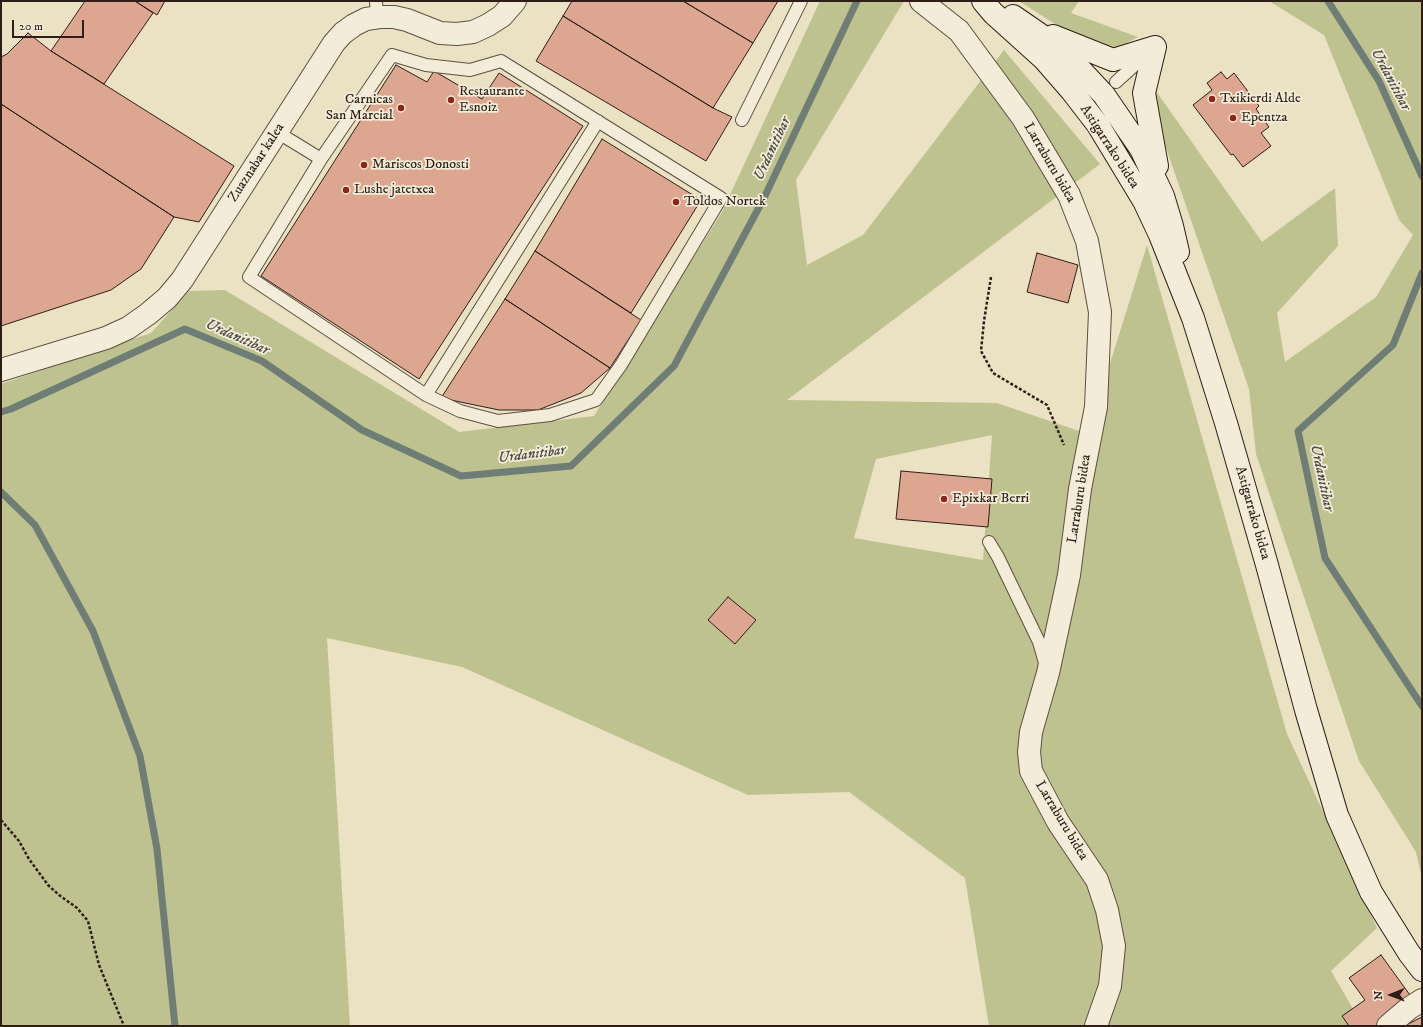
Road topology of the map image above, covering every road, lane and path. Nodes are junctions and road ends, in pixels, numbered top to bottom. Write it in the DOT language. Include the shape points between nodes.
graph roads {
  1 [pos="515,1"];
  2 [pos="801,1"];
  3 [pos="984,2"];
  4 [pos="930,4"];
  5 [pos="382,12"];
  6 [pos="1029,35"];
  7 [pos="1155,47"];
  8 [pos="1110,89"];
  9 [pos="742,120"];
  10 [pos="598,121"];
  11 [pos="284,136"];
  12 [pos="1105,136"];
  13 [pos="321,159"];
  14 [pos="1163,196"];
  15 [pos="991,277"];
  16 [pos="1192,318"];
  17 [pos="1,370"];
  18 [pos="426,394"];
  19 [pos="1064,448"];
  20 [pos="990,542"];
  21 [pos="1048,673"];
  22 [pos="1,820"];
  23 [pos="1422,970"];
  24 [pos="1422,1000"];
  25 [pos="124,1026"];
  26 [pos="1096,1026"];
  27 [pos="1388,1026"];
  1 -- 5 [label="street, Zuaznabar kalea" via="502,16 488,25 473,32 456,34 440,33"];
  2 -- 9 [label="lane"];
  3 -- 6 [label="street, Astigarrako bidea" via="997,6"];
  4 -- 21 [label="street, Larraburu bidea" via="959,31 1023,118 1069,195 1086,241 1100,312 1096,407 1080,489 1069,575"];
  5 -- 11 [label="street, Zuaznabar kalea" via="354,25 334,43"];
  6 -- 7 [label="street" via="1113,60"];
  6 -- 8 [label="street, Astigarrako bidea" via="1061,49"];
  6 -- 12 [label="street, Astigarrako bidea"];
  7 -- 8 [label="lane"];
  7 -- 14 [label="street" via="1144,93"];
  8 -- 12 [label="street"];
  8 -- 14 [label="street, Astigarrako bidea"];
  10 -- 13 [label="lane" via="501,61 470,70 426,65 392,55"];
  10 -- 18 [label="lane"];
  10 -- 18 [label="lane" via="721,198 621,365 596,400 550,415 498,421 460,411"];
  11 -- 13 [label="lane"];
  11 -- 17 [label="street, Zuaznabar kalea" via="182,280 167,298 148,314 128,328 106,338"];
  12 -- 16 [label="street, Astigarrako bidea" via="1144,202"];
  13 -- 18 [label="lane" via="249,277"];
  14 -- 16 [label="street, Astigarrako bidea"];
  15 -- 19 [label="path" via="981,350 993,373 1047,406"];
  16 -- 23 [label="street, Astigarrako bidea" via="1226,423 1337,815 1368,885 1408,953"];
  20 -- 21 [label="lane" via="1039,642"];
  21 -- 26 [label="street, Larraburu bidea" via="1031,732 1031,771 1058,822 1097,880 1106,910 1114,946 1110,986"];
  22 -- 25 [label="path" via="48,885 77,908 88,921 99,965"];
  24 -- 27 [label="street"];
}
